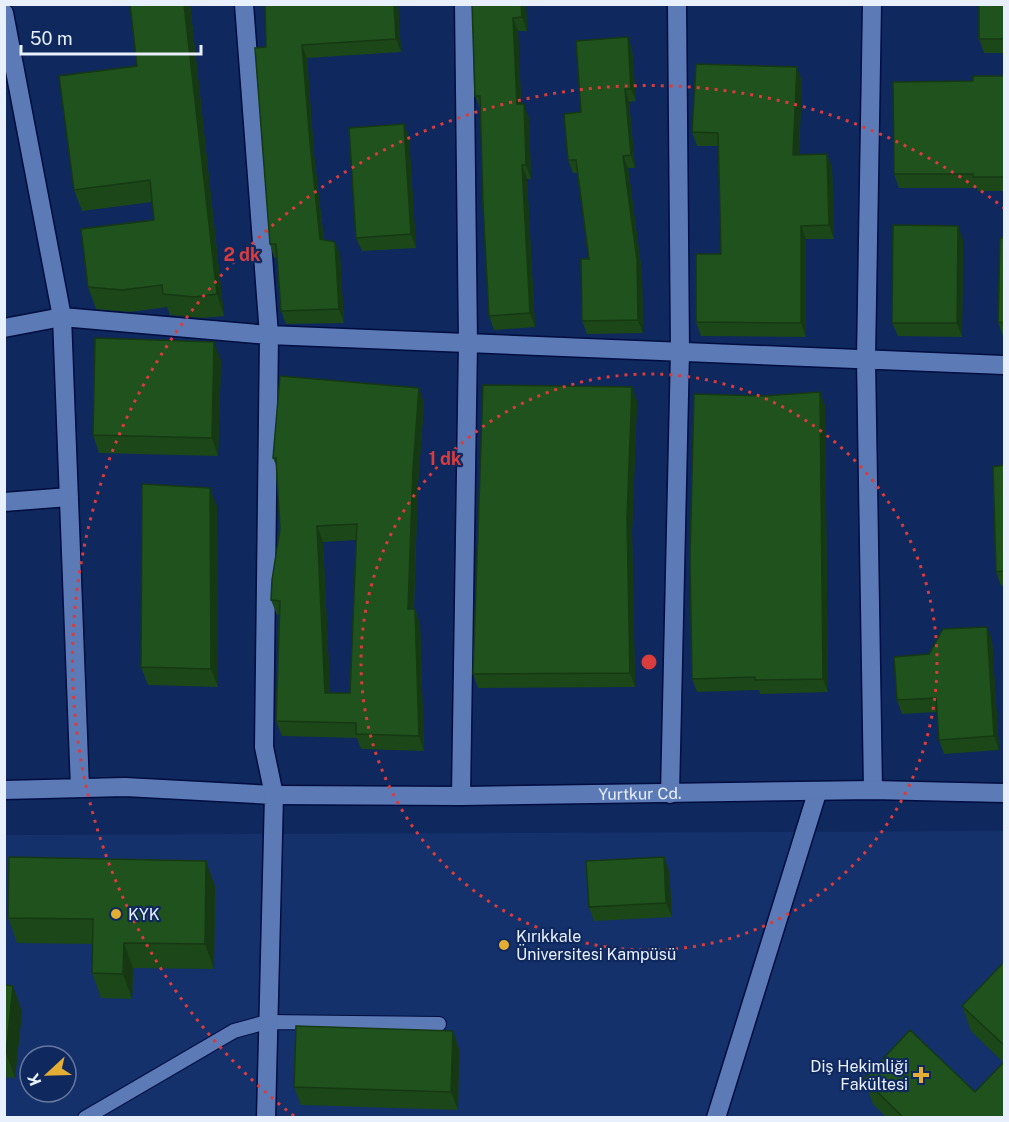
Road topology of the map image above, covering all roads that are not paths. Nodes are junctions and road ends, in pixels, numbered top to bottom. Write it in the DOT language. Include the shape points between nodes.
graph roads {
  1 [pos="243,4"];
  2 [pos="464,4"];
  3 [pos="677,4"];
  4 [pos="872,4"];
  5 [pos="4,13"];
  6 [pos="63,317"];
  7 [pos="4,328"];
  8 [pos="269,334"];
  9 [pos="468,343"];
  10 [pos="680,351"];
  11 [pos="867,359"];
  12 [pos="1005,364"];
  13 [pos="69,497"];
  14 [pos="4,502"];
  15 [pos="80,788"];
  16 [pos="4,790"];
  17 [pos="873,790"];
  18 [pos="817,793"];
  19 [pos="1005,793"];
  20 [pos="670,794"];
  21 [pos="274,795"];
  22 [pos="461,796"];
  23 [pos="267,1022"];
  24 [pos="439,1024"];
  25 [pos="85,1118"];
  26 [pos="266,1118"];
  27 [pos="716,1118"];
  1 -- 8 [label="street"];
  2 -- 9 [label="street"];
  3 -- 10 [label="street"];
  4 -- 11 [label="street"];
  5 -- 6 [label="street"];
  6 -- 7 [label="street"];
  6 -- 8 [label="street"];
  6 -- 13 [label="street"];
  8 -- 9 [label="street"];
  8 -- 21 [label="street" via="264,747"];
  9 -- 10 [label="street"];
  9 -- 22 [label="street"];
  10 -- 11 [label="street"];
  10 -- 20 [label="street"];
  11 -- 12 [label="street"];
  11 -- 17 [label="street"];
  13 -- 14 [label="street"];
  13 -- 15 [label="street"];
  15 -- 16 [label="street, Yurtkur Cd."];
  15 -- 21 [label="street, Yurtkur Cd."];
  17 -- 18 [label="street, Yurtkur Cd."];
  17 -- 19 [label="street, Yurtkur Cd."];
  18 -- 20 [label="street, Yurtkur Cd."];
  18 -- 27 [label="street"];
  20 -- 22 [label="street, Yurtkur Cd."];
  21 -- 22 [label="street, Yurtkur Cd."];
  21 -- 23 [label="street"];
  23 -- 24 [label="lane"];
  23 -- 25 [label="lane" via="234,1031"];
  23 -- 26 [label="street"];
}
